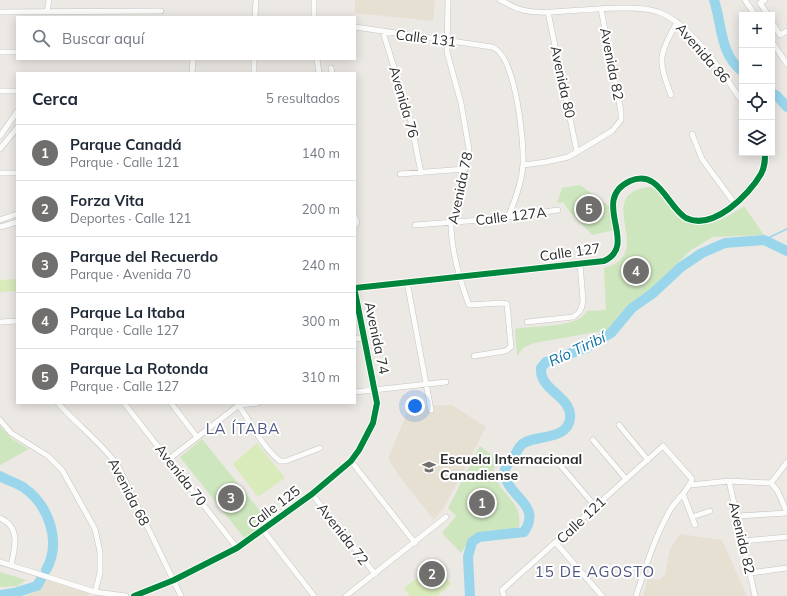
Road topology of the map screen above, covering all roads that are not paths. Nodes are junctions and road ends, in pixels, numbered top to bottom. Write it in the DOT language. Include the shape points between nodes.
graph roads {
  1 [pos="49,0"];
  2 [pos="256,0"];
  3 [pos="314,0"];
  4 [pos="448,0"];
  5 [pos="500,0"];
  6 [pos="745,0"];
  7 [pos="765,0"];
  8 [pos="601,9"];
  9 [pos="85,11"];
  10 [pos="160,11"];
  11 [pos="0,12"];
  12 [pos="46,12"];
  13 [pos="548,12"];
  14 [pos="753,12"];
  15 [pos="766,12"];
  16 [pos="85,16"];
  17 [pos="255,16"];
  18 [pos="314,16"];
  19 [pos="677,22"];
  20 [pos="356,27"];
  21 [pos="775,27"];
  22 [pos="787,30"];
  23 [pos="383,32"];
  24 [pos="446,40"];
  25 [pos="775,46"];
  26 [pos="0,52"];
  27 [pos="16,52"];
  28 [pos="193,60"];
  29 [pos="254,60"];
  30 [pos="317,60"];
  31 [pos="787,64"];
  32 [pos="192,72"];
  33 [pos="254,72"];
  34 [pos="319,72"];
  35 [pos="0,91"];
  36 [pos="16,91"];
  37 [pos="671,95"];
  38 [pos="739,97"];
  39 [pos="16,113"];
  40 [pos="16,131"];
  41 [pos="1,134"];
  42 [pos="692,134"];
  43 [pos="0,149"];
  44 [pos="577,152"];
  45 [pos="765,156"];
  46 [pos="523,165"];
  47 [pos="465,169"];
  48 [pos="0,173"];
  49 [pos="16,173"];
  50 [pos="421,173"];
  51 [pos="400,174"];
  52 [pos="735,204"];
  53 [pos="558,210"];
  54 [pos="16,214"];
  55 [pos="508,217"];
  56 [pos="0,220"];
  57 [pos="16,222"];
  58 [pos="451,223"];
  59 [pos="415,225"];
  60 [pos="0,227"];
  61 [pos="580,264"];
  62 [pos="458,276"];
  63 [pos="407,282"];
  64 [pos="356,288"];
  65 [pos="356,298"];
  66 [pos="16,321"];
  67 [pos="0,322"];
  68 [pos="527,322"];
  69 [pos="363,338"];
  70 [pos="356,339"];
  71 [pos="474,356"];
  72 [pos="446,382"];
  73 [pos="427,384"];
  74 [pos="375,389"];
  75 [pos="356,392"];
  76 [pos="59,404"];
  77 [pos="125,404"];
  78 [pos="172,404"];
  79 [pos="238,404"];
  80 [pos="431,410"];
  81 [pos="0,420"];
  82 [pos="619,425"];
  83 [pos="197,437"];
  84 [pos="593,440"];
  85 [pos="320,448"];
  86 [pos="169,460"];
  87 [pos="648,460"];
  88 [pos="351,461"];
  89 [pos="787,462"];
  90 [pos="561,466"];
  91 [pos="626,479"];
  92 [pos="729,481"];
  93 [pos="772,483"];
  94 [pos="690,485"];
  95 [pos="312,494"];
  96 [pos="683,494"];
  97 [pos="596,506"];
  98 [pos="710,511"];
  99 [pos="787,513"];
  100 [pos="737,516"];
  101 [pos="446,517"];
  102 [pos="692,517"];
  103 [pos="0,518"];
  104 [pos="696,525"];
  105 [pos="263,530"];
  106 [pos="787,536"];
  107 [pos="743,541"];
  108 [pos="415,542"];
  109 [pos="556,543"];
  110 [pos="237,548"];
  111 [pos="0,562"];
  112 [pos="11,565"];
  113 [pos="787,568"];
  114 [pos="750,573"];
  115 [pos="375,574"];
  116 [pos="174,580"];
  117 [pos="95,592"];
  118 [pos="504,595"];
  119 [pos="126,596"];
  120 [pos="134,596"];
  121 [pos="181,596"];
  122 [pos="314,596"];
  123 [pos="346,596"];
  124 [pos="602,596"];
  125 [pos="636,596"];
  126 [pos="755,596"];
  1 -- 12 [label="street"];
  2 -- 17 [label="street"];
  3 -- 18 [label="street"];
  4 -- 24 [label="street, Avenida 78"];
  5 -- 13 [label="street" via="521,10"];
  6 -- 14 [label="street"];
  7 -- 15 [label="street" via="760,3"];
  8 -- 13 [label="street"];
  8 -- 19 [label="street, Avenida 86" via="658,12"];
  8 -- 44 [label="street, Avenida 82" via="621,120 612,131"];
  9 -- 10 [label="street"];
  9 -- 12 [label="street"];
  9 -- 16 [label="street"];
  11 -- 12 [label="street"];
  13 -- 44 [label="street, Avenida 80"];
  19 -- 37 [label="street" via="663,48 661,58"];
  19 -- 38 [label="street, Avenida 86" via="687,30"];
  20 -- 23 [label="street, Calle 131"];
  21 -- 22 [label="street" via="780,35"];
  23 -- 24 [label="street, Calle 131"];
  23 -- 50 [label="street, Avenida 76" via="411,122"];
  24 -- 46 [label="street, Calle 131" via="496,48 502,54 520,116"];
  24 -- 47 [label="street, Avenida 78" via="468,139 469,153"];
  25 -- 31 [label="street"];
  26 -- 27 [label="street"];
  28 -- 32 [label="street"];
  29 -- 33 [label="street"];
  30 -- 34 [label="street"];
  35 -- 36 [label="street"];
  39 -- 41 [label="street"];
  40 -- 41 [label="street"];
  40 -- 43 [label="street"];
  42 -- 52 [label="street" via="702,159"];
  44 -- 46 [label="street" via="568,157"];
  45 -- 52 [label="street, Calle 127" via="762,173"];
  46 -- 55 [label="street" via="516,198"];
  47 -- 50 [label="street"];
  47 -- 58 [label="street, Avenida 78"];
  48 -- 49 [label="street"];
  50 -- 51 [label="street"];
  52 -- 61 [label="street, Calle 127" via="715,217 691,220 678,213 662,189 655,184 640,180 631,181 619,190 612,208 619,243 617,250 612,257 604,261"];
  53 -- 55 [label="street, Calle 127A"];
  54 -- 56 [label="street"];
  55 -- 58 [label="street, Calle 127A"];
  57 -- 60 [label="street"];
  58 -- 59 [label="street, Calle 127A"];
  58 -- 62 [label="street, Avenida 78"];
  61 -- 62 [label="street, Calle 127"];
  61 -- 68 [label="street" via="583,300 579,313 573,317"];
  62 -- 63 [label="street, Calle 127"];
  62 -- 71 [label="street, Avenida 78" via="469,305 502,302 507,304 511,348"];
  63 -- 64 [label="street, Calle 127"];
  63 -- 73 [label="street"];
  65 -- 69 [label="street, Avenida 74"];
  66 -- 67 [label="street"];
  69 -- 70 [label="street"];
  69 -- 74 [label="street, Avenida 74"];
  72 -- 73 [label="street"];
  73 -- 74 [label="street"];
  73 -- 80 [label="street"];
  74 -- 75 [label="street"];
  74 -- 88 [label="street, Calle 125" via="377,408 373,423"];
  76 -- 116 [label="street, Avenida 68" via="107,450 118,466"];
  77 -- 86 [label="street, Avenida 70"];
  78 -- 83 [label="street"];
  79 -- 83 [label="street"];
  79 -- 85 [label="street" via="256,433 280,461"];
  81 -- 117 [label="street" via="18,439 57,463 66,476 95,529 100,552 100,573"];
  82 -- 87 [label="street"];
  83 -- 86 [label="street"];
  84 -- 91 [label="street"];
  86 -- 110 [label="street, Avenida 70"];
  87 -- 91 [label="street, Calle 121"];
  87 -- 94 [label="street, Calle 121" via="663,446 692,479"];
  88 -- 95 [label="street, Calle 125"];
  88 -- 108 [label="street"];
  89 -- 93 [label="street"];
  90 -- 97 [label="street"];
  91 -- 97 [label="street, Calle 121"];
  92 -- 93 [label="street"];
  92 -- 94 [label="street"];
  92 -- 100 [label="street, Avenida 82"];
  93 -- 99 [label="street"];
  94 -- 96 [label="street"];
  95 -- 105 [label="street, Calle 125"];
  95 -- 115 [label="street, Avenida 72"];
  96 -- 102 [label="street"];
  96 -- 125 [label="street" via="670,509 656,535"];
  97 -- 109 [label="street, Calle 121"];
  98 -- 102 [label="street"];
  99 -- 100 [label="street"];
  100 -- 107 [label="street, Avenida 82"];
  101 -- 108 [label="street"];
  102 -- 104 [label="street"];
  103 -- 112 [label="street" via="11,526 15,535 16,544"];
  105 -- 110 [label="street, Calle 125"];
  105 -- 122 [label="street"];
  106 -- 107 [label="street"];
  107 -- 114 [label="street, Avenida 82"];
  108 -- 115 [label="street"];
  109 -- 118 [label="street, Calle 121" via="502,590"];
  109 -- 124 [label="street"];
  110 -- 116 [label="street, Calle 125"];
  111 -- 112 [label="street"];
  112 -- 117 [label="street"];
  113 -- 114 [label="street"];
  114 -- 126 [label="street, Avenida 82"];
  115 -- 123 [label="street"];
  116 -- 120 [label="street, Calle 125"];
  116 -- 121 [label="street, Avenida 68"];
  117 -- 119 [label="street"];
}
